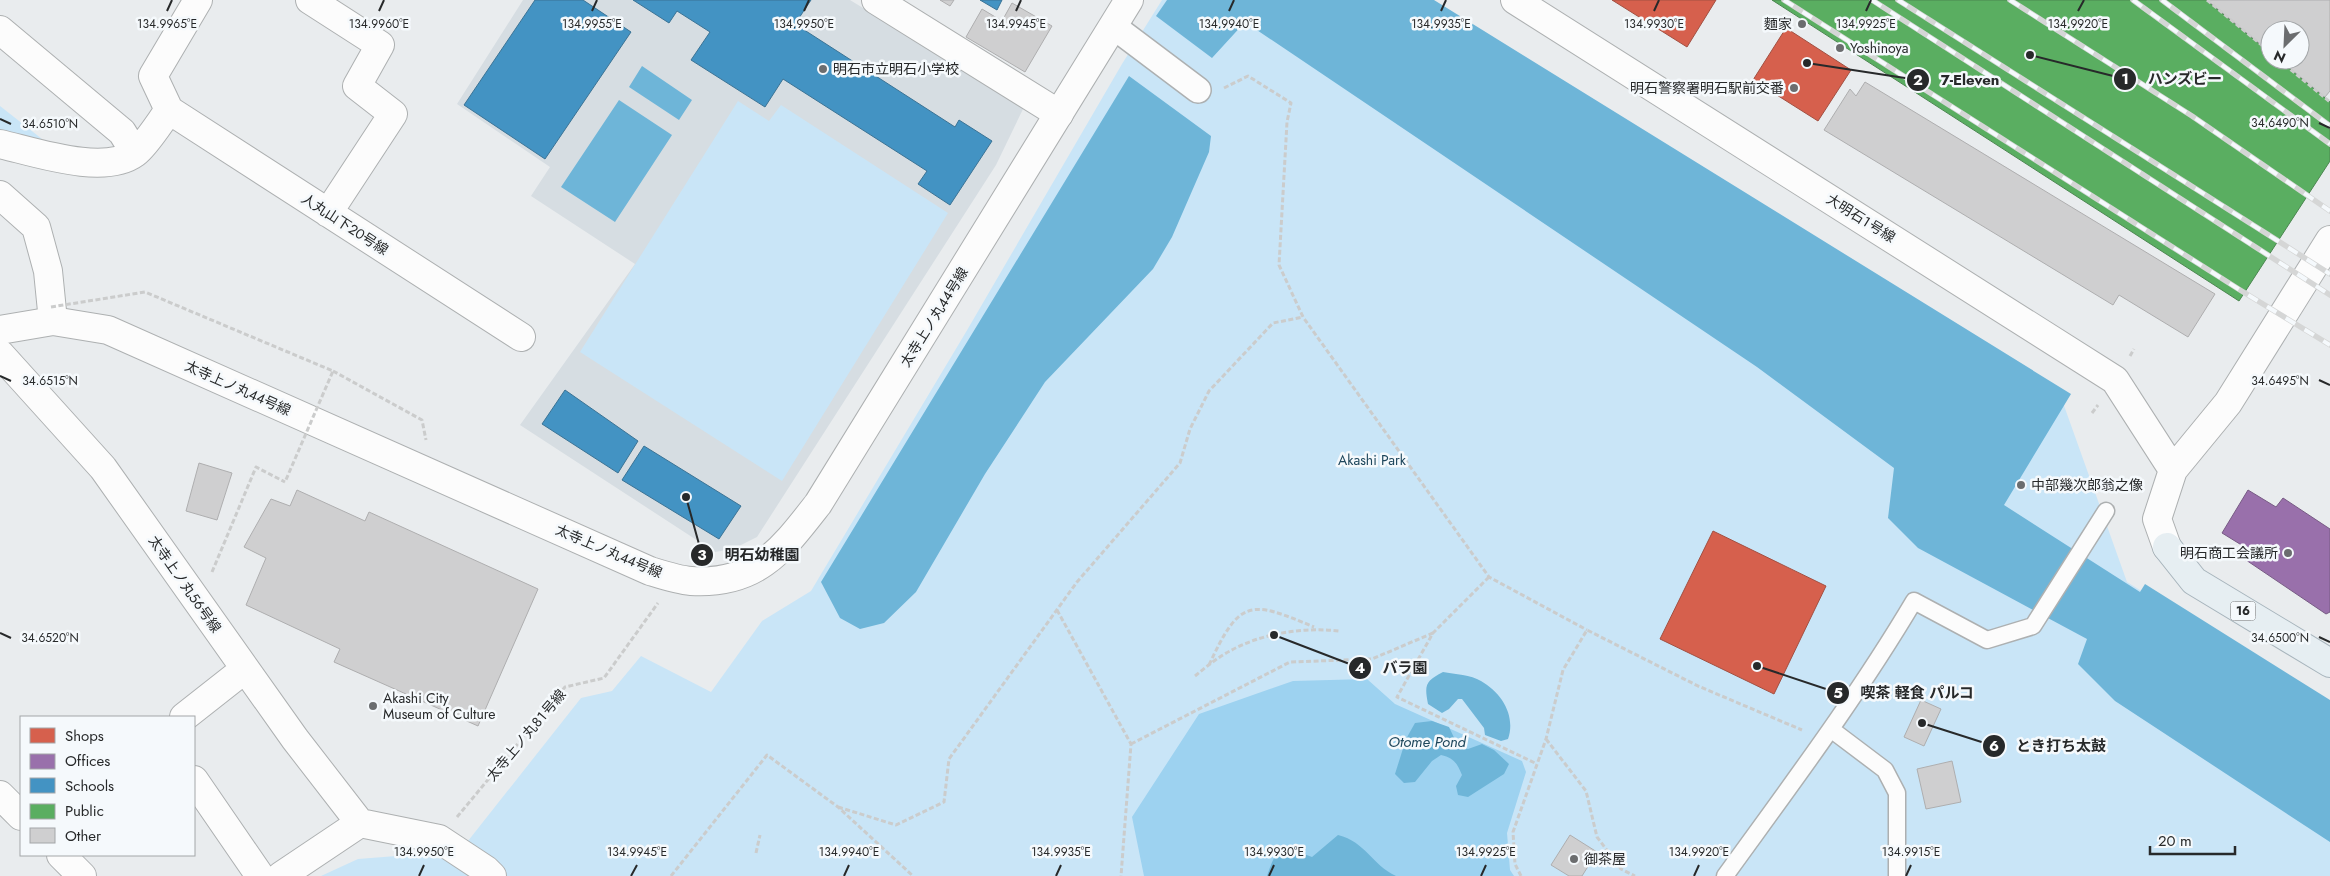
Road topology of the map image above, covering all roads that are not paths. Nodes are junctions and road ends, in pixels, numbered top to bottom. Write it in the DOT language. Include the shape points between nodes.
graph roads {
  1 [pos="198,0"];
  2 [pos="310,0"];
  3 [pos="876,0"];
  4 [pos="1129,0"];
  5 [pos="1515,0"];
  6 [pos="0,30"];
  7 [pos="1123,34"];
  8 [pos="1198,90"];
  9 [pos="169,110"];
  10 [pos="1060,114"];
  11 [pos="0,144"];
  12 [pos="135,153"];
  13 [pos="0,195"];
  14 [pos="328,213"];
  15 [pos="2330,240"];
  16 [pos="52,314"];
  17 [pos="0,330"];
  18 [pos="521,338"];
  19 [pos="0,354"];
  20 [pos="2172,470"];
  21 [pos="2106,511"];
  22 [pos="2167,547"];
  23 [pos="2330,663"];
  24 [pos="245,669"];
  25 [pos="185,716"];
  26 [pos="1828,734"];
  27 [pos="195,781"];
  28 [pos="0,795"];
  29 [pos="20,815"];
  30 [pos="360,823"];
  31 [pos="62,856"];
  32 [pos="82,876"];
  33 [pos="260,876"];
  34 [pos="281,876"];
  35 [pos="492,876"];
  36 [pos="1725,876"];
  37 [pos="1897,876"];
  1 -- 9 [label="street" via="153,76"];
  2 -- 14 [label="street" via="380,45 357,86 393,114"];
  3 -- 10 [label="street"];
  4 -- 7 [label="street, 太寺上ノ丸４４号線"];
  5 -- 20 [label="street, 大明石１号線" via="2115,380"];
  6 -- 12 [label="street" via="122,132"];
  7 -- 8 [label="street"];
  7 -- 10 [label="street, 太寺上ノ丸４４号線"];
  9 -- 12 [label="street"];
  9 -- 14 [label="street, 人丸山下２０号線"];
  10 -- 16 [label="street, 太寺上ノ丸４４号線" via="818,504 784,548 754,570 724,578 691,581 650,571 108,330"];
  11 -- 12 [label="street" via="64,159 108,164"];
  13 -- 16 [label="street" via="36,227 48,271"];
  14 -- 18 [label="street, 人丸山下２０号線"];
  15 -- 20 [label="street" via="2228,403"];
  16 -- 17 [label="street, 太寺上ノ丸４４号線"];
  19 -- 24 [label="street, 太寺上ノ丸５６号線" via="103,468"];
  20 -- 22 [label="street" via="2157,519"];
  21 -- 26 [label="lane" via="2033,626 1987,640 1914,601"];
  22 -- 23 [label="main road, 16" via="2194,581"];
  24 -- 25 [label="street"];
  24 -- 30 [label="street, 太寺上ノ丸５６号線"];
  26 -- 36 [label="lane"];
  26 -- 37 [label="lane" via="1885,770 1897,793"];
  27 -- 33 [label="street"];
  28 -- 29 [label="street"];
  30 -- 34 [label="street"];
  30 -- 35 [label="street" via="439,839"];
  31 -- 32 [label="street"];
}
